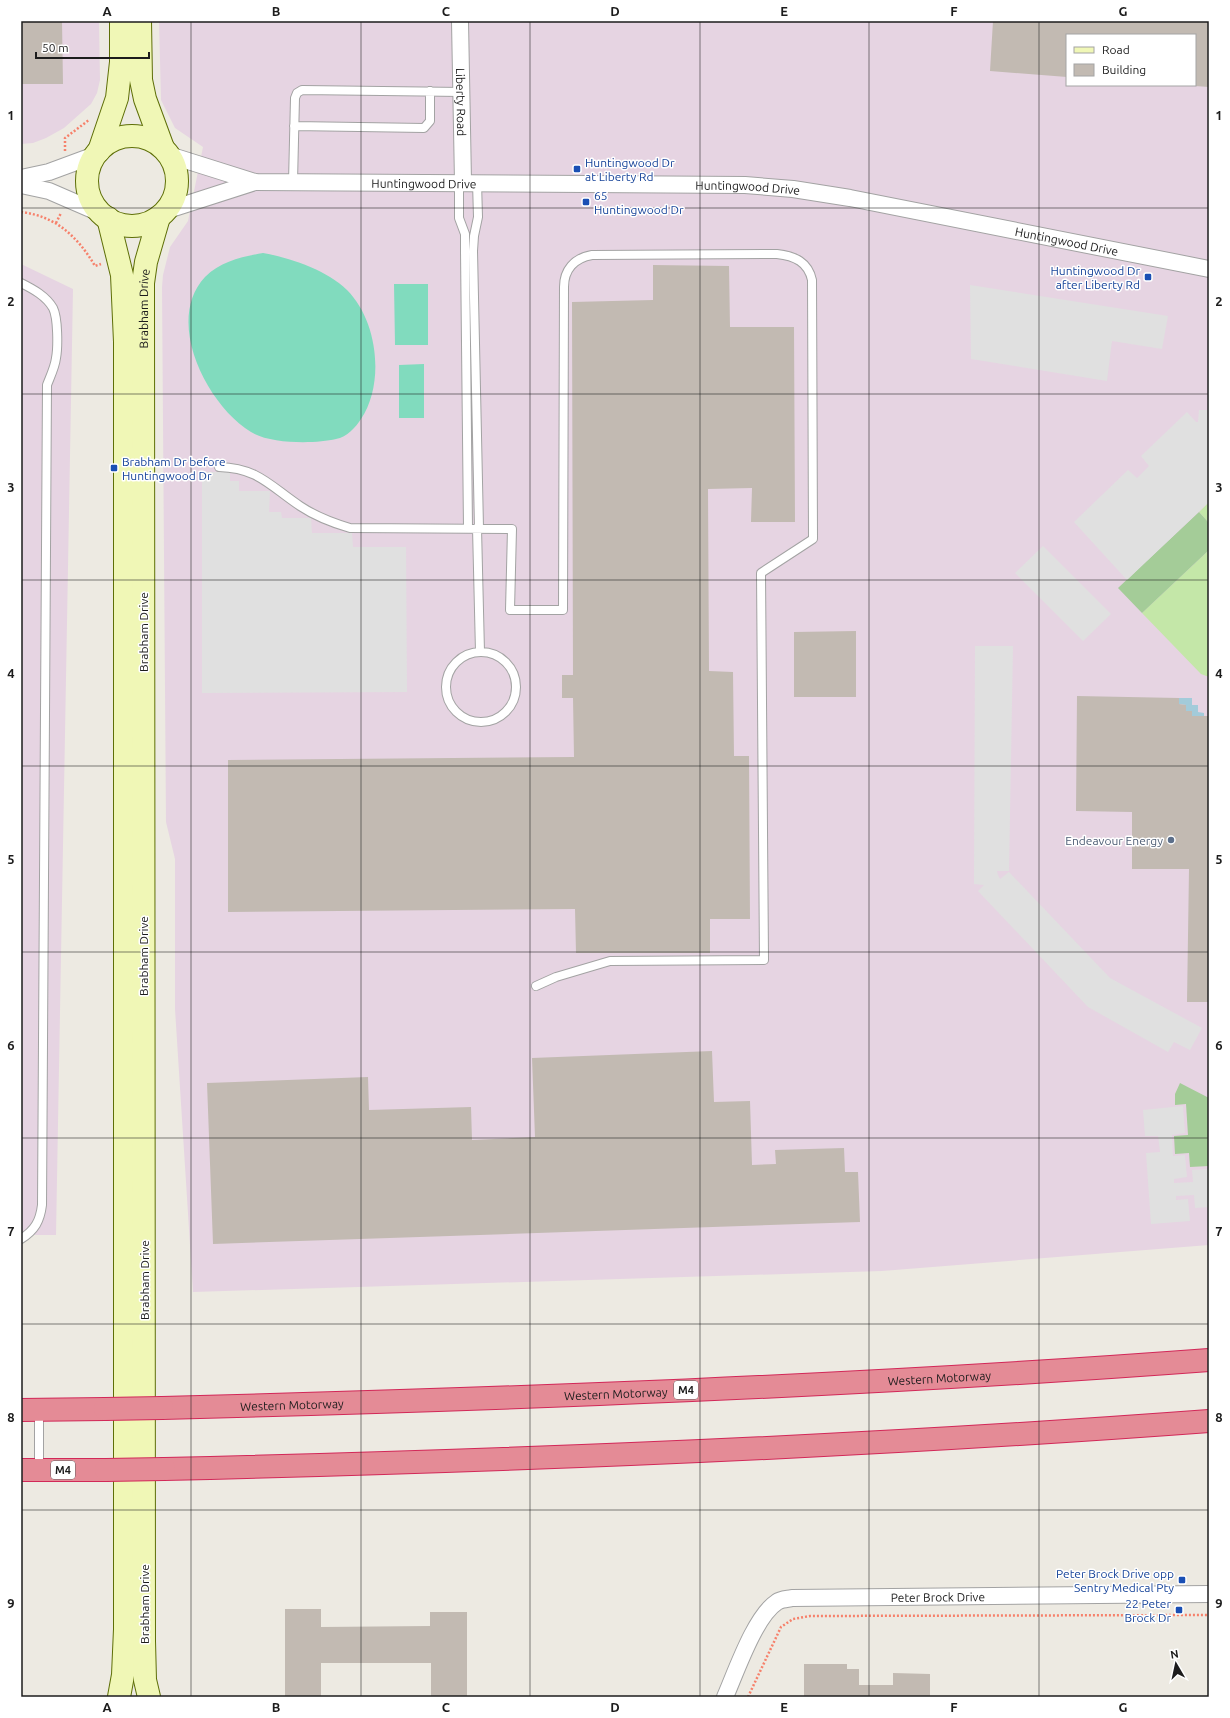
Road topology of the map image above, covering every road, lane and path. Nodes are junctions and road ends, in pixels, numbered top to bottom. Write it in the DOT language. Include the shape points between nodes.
graph roads {
  1 [pos="121,21"];
  2 [pos="140,21"];
  3 [pos="460,21"];
  4 [pos="430,91"];
  5 [pos="462,92"];
  6 [pos="91,118"];
  7 [pos="294,126"];
  8 [pos="166,152"];
  9 [pos="97,153"];
  10 [pos="65,167"];
  11 [pos="21,178"];
  12 [pos="255,182"];
  13 [pos="293,182"];
  14 [pos="466,182"];
  15 [pos="21,185"];
  16 [pos="66,198"];
  17 [pos="21,212"];
  18 [pos="162,214"];
  19 [pos="105,216"];
  20 [pos="56,223"];
  21 [pos="120,262"];
  22 [pos="1209,269"];
  23 [pos="21,284"];
  24 [pos="219,467"];
  25 [pos="475,528"];
  26 [pos="480,652"];
  27 [pos="536,986"];
  28 [pos="21,1239"];
  29 [pos="1209,1360"];
  30 [pos="30,1410"];
  31 [pos="1209,1421"];
  32 [pos="30,1470"];
  33 [pos="1209,1594"];
  34 [pos="1209,1615"];
  35 [pos="119,1697"];
  36 [pos="149,1697"];
  37 [pos="725,1697"];
  38 [pos="748,1697"];
  1 -- 9 [label="main road" via="121,62 117,98"];
  2 -- 8 [label="main road" via="141,80 145,99"];
  3 -- 5 [label="street, Liberty Road"];
  4 -- 5 [label="lane"];
  4 -- 7 [label="lane" via="302,90 295,98"];
  4 -- 7 [label="lane" via="430,121 424,128"];
  5 -- 14 [label="street, Liberty Road"];
  6 -- 10 [label="path" via="65,138"];
  7 -- 13 [label="lane"];
  8 -- 9 [label="main road" via="144,138 130,136 116,139"];
  8 -- 12 [label="street, Huntingwood Drive"];
  8 -- 18 [label="main road" via="175,169 177,184 173,198"];
  9 -- 10 [label="street"];
  9 -- 19 [label="main road" via="90,167 88,186 91,199"];
  10 -- 11 [label="street"];
  12 -- 13 [label="street, Huntingwood Drive"];
  12 -- 18 [label="street, Huntingwood Drive"];
  13 -- 14 [label="street, Huntingwood Drive"];
  14 -- 22 [label="street, Huntingwood Drive" via="745,185 793,189"];
  14 -- 25 [label="lane" via="459,218 465,234"];
  14 -- 25 [label="lane" via="478,217 473,251"];
  15 -- 16 [label="street" via="49,191"];
  16 -- 19 [label="street"];
  16 -- 20 [label="path"];
  17 -- 20 [label="path" via="35,214"];
  18 -- 19 [label="main road" via="147,223 134,225 120,224"];
  18 -- 36 [label="main road, Brabham Drive" via="146,262 143,282 144,1625 145,1680"];
  19 -- 21 [label="main road, Brabham Drive"];
  20 -- 21 [label="path" via="83,247 95,266"];
  21 -- 35 [label="main road, Brabham Drive" via="124,291 125,342 126,1629"];
  23 -- 28 [label="lane" via="48,301 54,310 56,329 56,358 47,385 42,1205 36,1226"];
  24 -- 25 [label="lane" via="235,467 251,472 301,507 350,528"];
  25 -- 26 [label="lane"];
  25 -- 27 [label="lane" via="512,529 510,610 563,610 564,287 566,274 573,263 592,255 777,254 797,259 808,267 812,280 813,539 761,573 764,960 610,961 556,977"];
  26 -- 26 [label="lane" via="504,660 514,674 516,683 513,700 503,714 479,721 470,720 456,710 450,703 446,687 448,676 460,659"];
  29 -- 30 [label="highway, Western Motorway / M4, bridge" via="973,1376 471,1400"];
  30 -- 32 [label="lane"];
  31 -- 32 [label="highway, M4, bridge" via="528,1458 164,1469"];
  33 -- 37 [label="street, Peter Brock Drive" via="792,1598 778,1601 767,1611"];
  34 -- 38 [label="path" via="818,1616 793,1619 781,1627"];
}
